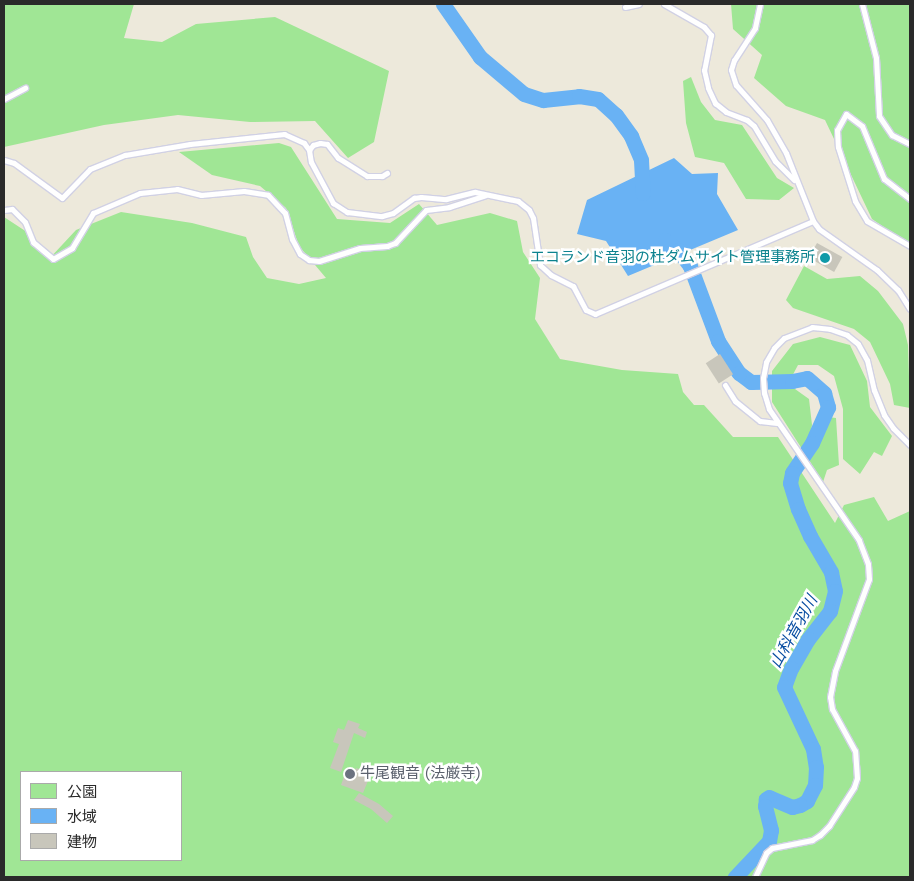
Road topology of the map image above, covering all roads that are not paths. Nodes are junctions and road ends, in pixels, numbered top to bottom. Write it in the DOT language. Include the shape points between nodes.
graph roads {
  1 [pos="639,4"];
  2 [pos="664,4"];
  3 [pos="760,4"];
  4 [pos="862,4"];
  5 [pos="625,7"];
  6 [pos="25,88"];
  7 [pos="4,99"];
  8 [pos="910,144"];
  9 [pos="309,150"];
  10 [pos="4,160"];
  11 [pos="387,173"];
  12 [pos="796,181"];
  13 [pos="486,194"];
  14 [pos="910,199"];
  15 [pos="4,210"];
  16 [pos="813,221"];
  17 [pos="910,246"];
  18 [pos="910,309"];
  19 [pos="725,385"];
  20 [pos="777,423"];
  21 [pos="910,445"];
  22 [pos="755,877"];
  1 -- 5 [label="lane"];
  2 -- 12 [label="lane" via="711,34 704,70 715,103 754,126 775,161"];
  3 -- 12 [label="lane" via="754,28 731,70 736,85 768,120 786,153"];
  4 -- 8 [label="lane" via="876,58 879,116 892,135"];
  6 -- 7 [label="lane"];
  9 -- 10 [label="lane" via="304,143 284,134 125,155 90,169 62,198 14,163"];
  9 -- 11 [label="lane" via="313,145 326,144 338,158 367,176"];
  9 -- 13 [label="lane" via="311,162 333,203 346,212 382,216 421,196 446,199 475,192"];
  12 -- 16 [label="lane"];
  13 -- 15 [label="lane" via="449,207 426,210 395,243 360,248 319,260 309,260 300,254 285,214 268,195 244,191 201,195 177,189 140,193 93,213 72,248 54,259 32,242 25,222 12,209"];
  13 -- 16 [label="lane" via="518,201 528,210 533,218 540,265 550,275 573,286 586,310 595,314"];
  14 -- 17 [label="lane" via="884,180 862,126 846,114 837,130 838,147 855,201 867,221"];
  16 -- 18 [label="lane" via="819,229 877,270 898,290"];
  19 -- 20 [label="lane" via="735,401 760,421"];
  20 -- 21 [label="lane" via="768,409 764,393 766,362 784,338 812,327 830,329 847,335 864,352 878,402 893,428"];
  20 -- 22 [label="lane" via="859,540 868,564 869,579 835,671 830,697 832,709 855,751 857,778 829,826 812,840 772,848 766,853"];
}
